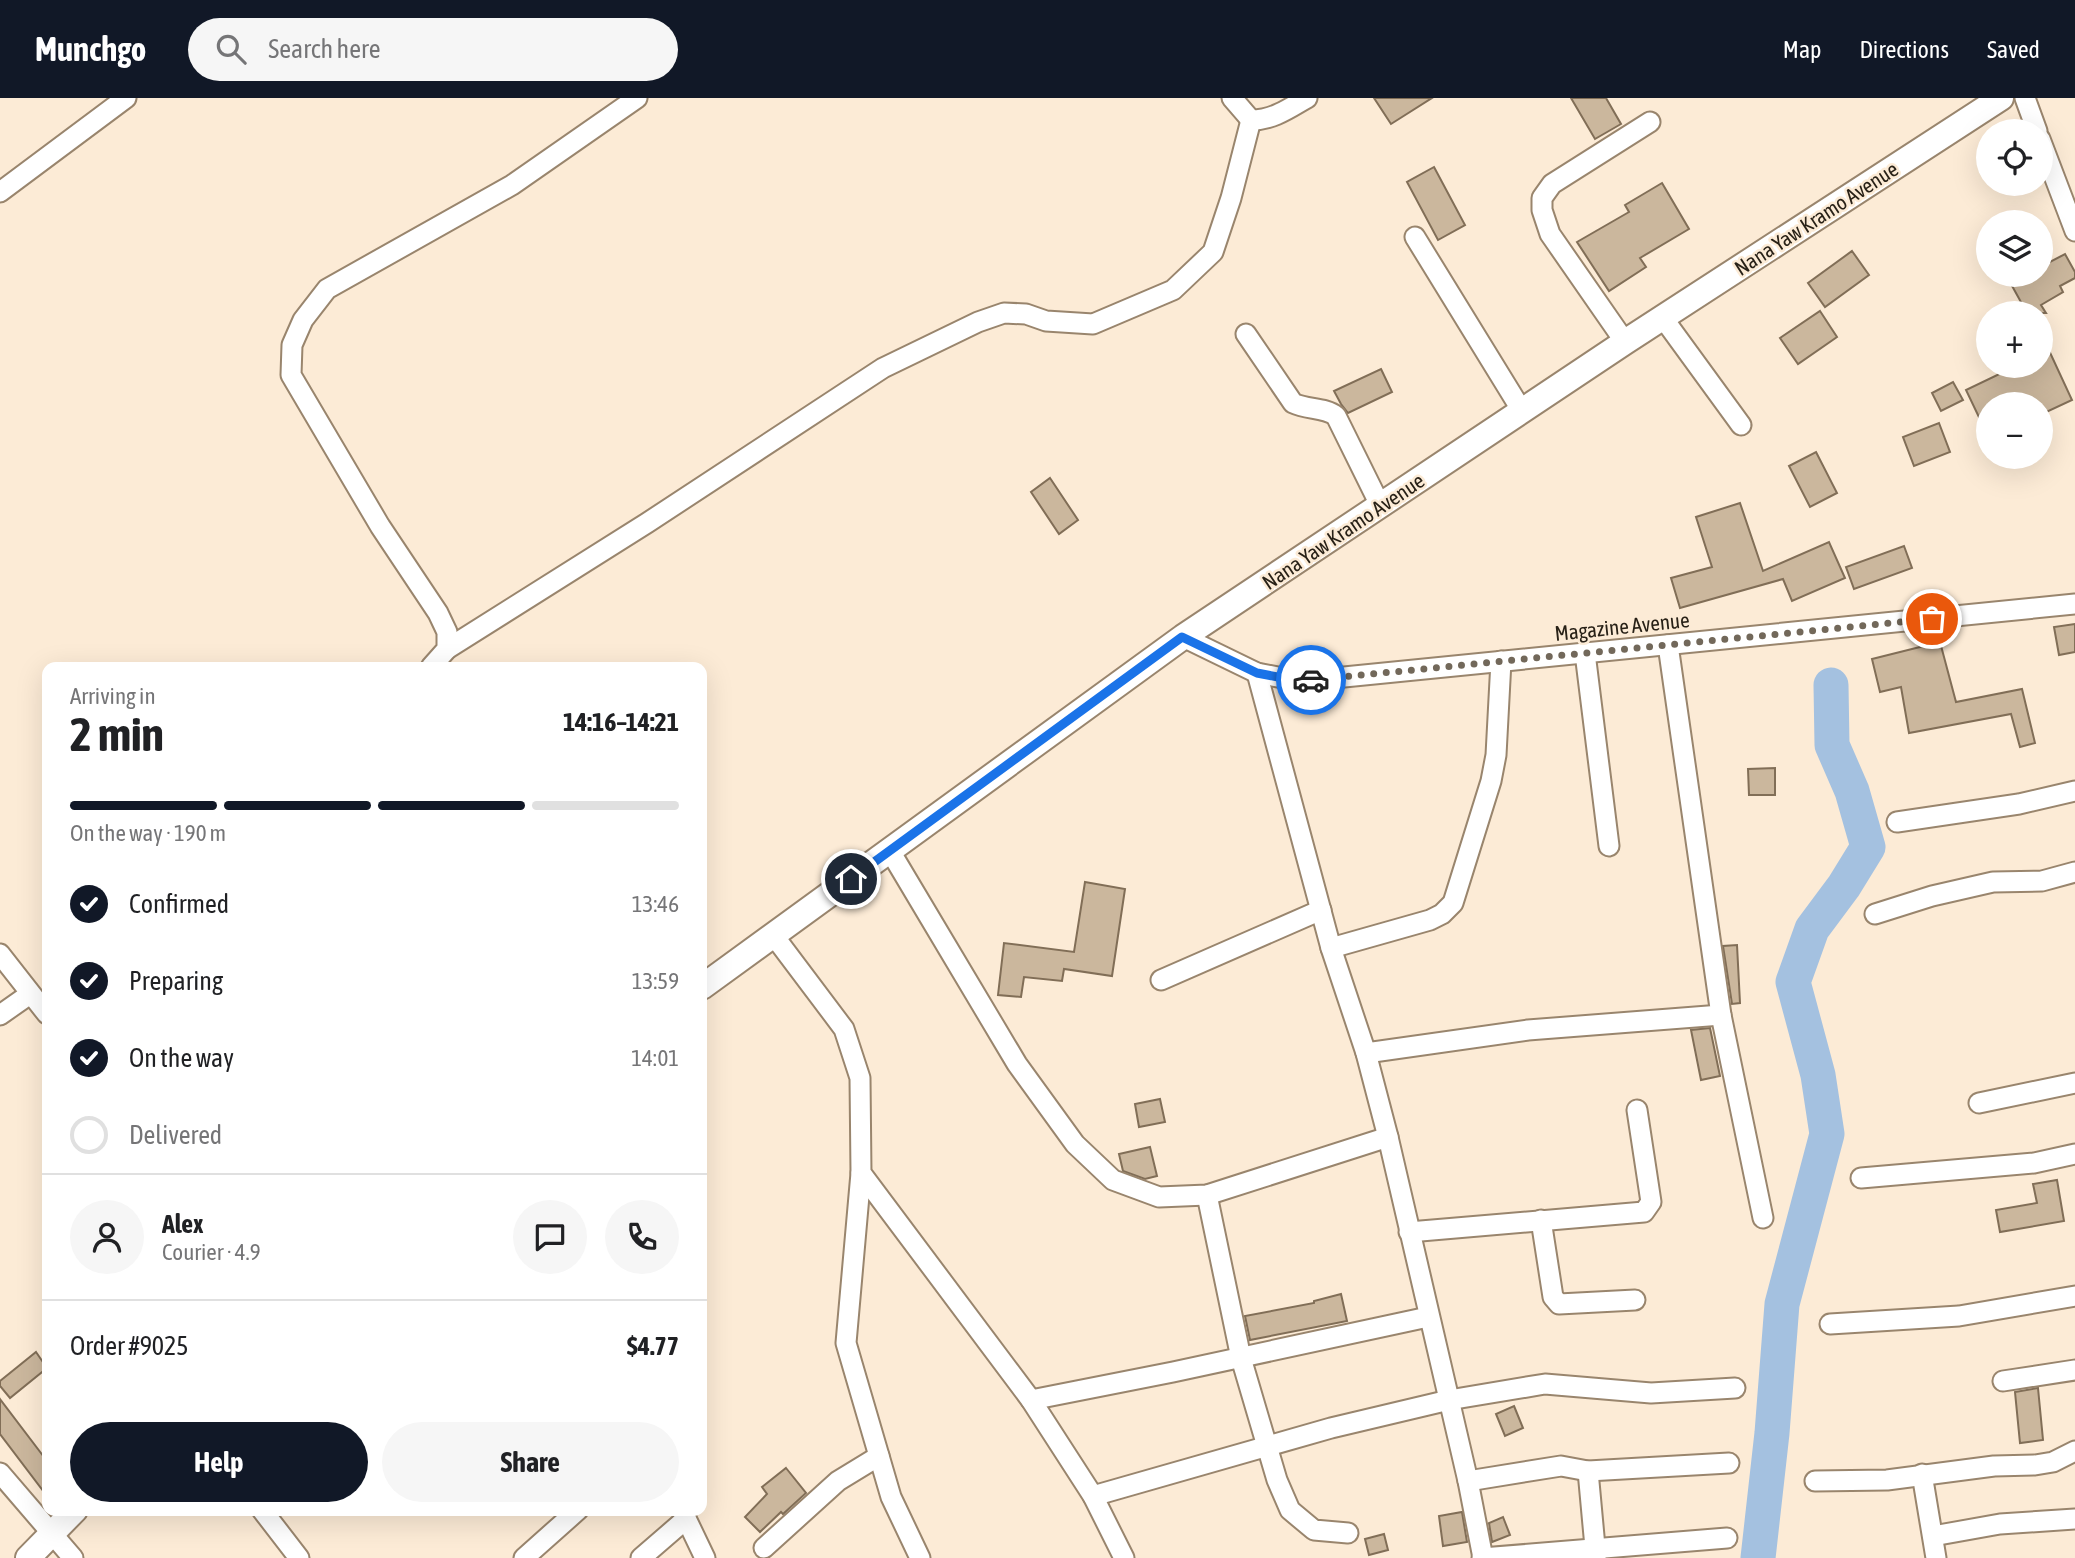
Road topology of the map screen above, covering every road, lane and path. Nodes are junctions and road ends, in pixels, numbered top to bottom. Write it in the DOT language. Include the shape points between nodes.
graph roads {
  1 [pos="126,98"];
  2 [pos="636,98"];
  3 [pos="1232,98"];
  4 [pos="1307,98"];
  5 [pos="2001,98"];
  6 [pos="2025,98"];
  7 [pos="2033,119"];
  8 [pos="1251,120"];
  9 [pos="1650,122"];
  10 [pos="2053,173"];
  11 [pos="0,191"];
  12 [pos="2075,231"];
  13 [pos="1415,237"];
  14 [pos="1663,318"];
  15 [pos="1246,334"];
  16 [pos="1625,342"];
  17 [pos="1522,411"];
  18 [pos="1741,425"];
  19 [pos="1381,507"];
  20 [pos="2075,604"];
  21 [pos="1182,637"];
  22 [pos="1668,645"];
  23 [pos="447,649"];
  24 [pos="1585,653"];
  25 [pos="1501,661"];
  26 [pos="435,662"];
  27 [pos="1257,673"];
  28 [pos="2075,791"];
  29 [pos="1897,822"];
  30 [pos="1609,846"];
  31 [pos="890,851"];
  32 [pos="2075,872"];
  33 [pos="1321,910"];
  34 [pos="1875,914"];
  35 [pos="774,936"];
  36 [pos="1331,948"];
  37 [pos="0,954"];
  38 [pos="1161,980"];
  39 [pos="707,983"];
  40 [pos="30,994"];
  41 [pos="42,1008"];
  42 [pos="0,1015"];
  43 [pos="1721,1015"];
  44 [pos="1366,1053"];
  45 [pos="2075,1083"];
  46 [pos="1979,1103"];
  47 [pos="1637,1110"];
  48 [pos="1388,1137"];
  49 [pos="2075,1154"];
  50 [pos="861,1173"];
  51 [pos="1861,1178"];
  52 [pos="1207,1195"];
  53 [pos="1763,1218"];
  54 [pos="1541,1220"];
  55 [pos="1409,1232"];
  56 [pos="2075,1296"];
  57 [pos="1635,1300"];
  58 [pos="1429,1317"];
  59 [pos="1830,1324"];
  60 [pos="1241,1358"];
  61 [pos="2075,1370"];
  62 [pos="2003,1381"];
  63 [pos="1735,1388"];
  64 [pos="1031,1400"];
  65 [pos="1449,1400"];
  66 [pos="1267,1447"];
  67 [pos="2075,1451"];
  68 [pos="879,1456"];
  69 [pos="1729,1463"];
  70 [pos="1588,1471"];
  71 [pos="0,1473"];
  72 [pos="1923,1474"];
  73 [pos="1468,1481"];
  74 [pos="1815,1481"];
  75 [pos="1093,1496"];
  76 [pos="69,1516"];
  77 [pos="267,1516"];
  78 [pos="571,1516"];
  79 [pos="683,1516"];
  80 [pos="684,1516"];
  81 [pos="2075,1519"];
  82 [pos="1348,1532"];
  83 [pos="51,1533"];
  84 [pos="1933,1536"];
  85 [pos="1727,1538"];
  86 [pos="764,1548"];
  87 [pos="1596,1554"];
  88 [pos="28,1558"];
  89 [pos="73,1558"];
  90 [pos="299,1558"];
  91 [pos="524,1558"];
  92 [pos="641,1558"];
  93 [pos="705,1558"];
  94 [pos="920,1558"];
  95 [pos="1124,1558"];
  96 [pos="1483,1558"];
  97 [pos="1936,1558"];
  1 -- 11 [label="street"];
  2 -- 23 [label="street" via="512,185 327,289 303,320 292,345 291,375 380,526 438,613 447,632"];
  3 -- 8 [label="street"];
  4 -- 8 [label="street" via="1277,116"];
  5 -- 14 [label="main road, Nana Yaw Kramo Avenue"];
  6 -- 7 [label="street"];
  8 -- 23 [label="street" via="1213,252 1173,290 1093,324 1004,313 883,368"];
  9 -- 16 [label="street" via="1552,184 1542,198 1550,233"];
  10 -- 12 [label="street"];
  13 -- 17 [label="street"];
  14 -- 16 [label="main road, Nana Yaw Kramo Avenue"];
  14 -- 18 [label="street"];
  15 -- 19 [label="street" via="1293,403 1336,416"];
  16 -- 17 [label="main road, Nana Yaw Kramo Avenue"];
  17 -- 19 [label="main road, Nana Yaw Kramo Avenue"];
  19 -- 21 [label="main road, Nana Yaw Kramo Avenue"];
  20 -- 22 [label="street, Magazine Avenue"];
  21 -- 27 [label="street, Magazine Avenue"];
  21 -- 31 [label="main road, Nana Yaw Kramo Avenue"];
  22 -- 24 [label="street, Magazine Avenue"];
  22 -- 43 [label="street"];
  23 -- 26 [label="street"];
  24 -- 25 [label="street, Magazine Avenue"];
  24 -- 30 [label="street"];
  25 -- 27 [label="street, Magazine Avenue" via="1314,680"];
  25 -- 36 [label="street" via="1491,780 1453,903 1430,920"];
  27 -- 33 [label="street"];
  28 -- 29 [label="street"];
  31 -- 35 [label="main road, Nana Yaw Kramo Avenue"];
  31 -- 52 [label="street" via="1017,1064 1075,1144 1113,1180 1159,1197"];
  32 -- 34 [label="street" via="2042,881 1993,882"];
  33 -- 36 [label="street"];
  33 -- 38 [label="street"];
  35 -- 39 [label="main road, Nana Yaw Kramo Avenue"];
  35 -- 50 [label="street" via="844,1029 860,1077"];
  36 -- 44 [label="street"];
  37 -- 40 [label="street"];
  40 -- 41 [label="street"];
  40 -- 42 [label="street"];
  43 -- 44 [label="street" via="1528,1030"];
  43 -- 53 [label="street"];
  44 -- 48 [label="street"];
  45 -- 46 [label="street"];
  47 -- 54 [label="street" via="1651,1202 1648,1208 1644,1212"];
  48 -- 52 [label="street"];
  48 -- 55 [label="street"];
  49 -- 51 [label="street" via="2034,1163"];
  50 -- 64 [label="street"];
  50 -- 68 [label="street" via="846,1343"];
  52 -- 60 [label="street"];
  54 -- 55 [label="street"];
  54 -- 57 [label="street" via="1553,1297 1559,1304"];
  55 -- 58 [label="street"];
  56 -- 59 [label="street" via="1959,1316"];
  58 -- 60 [label="street"];
  58 -- 65 [label="street"];
  60 -- 64 [label="street"];
  60 -- 66 [label="street"];
  61 -- 62 [label="street"];
  63 -- 65 [label="street" via="1651,1393 1545,1384"];
  64 -- 75 [label="street"];
  65 -- 66 [label="street"];
  65 -- 73 [label="street"];
  66 -- 75 [label="street"];
  66 -- 82 [label="street" via="1290,1510 1314,1530"];
  67 -- 72 [label="street" via="2035,1465"];
  68 -- 86 [label="street" via="838,1480"];
  68 -- 94 [label="street" via="891,1497"];
  69 -- 70 [label="street"];
  70 -- 73 [label="street" via="1561,1466"];
  70 -- 87 [label="street"];
  71 -- 83 [label="street"];
  72 -- 74 [label="street" via="1887,1480"];
  72 -- 84 [label="street"];
  73 -- 96 [label="street"];
  75 -- 95 [label="street"];
  76 -- 83 [label="main road"];
  77 -- 90 [label="street"];
  78 -- 91 [label="street"];
  79 -- 92 [label="street"];
  80 -- 93 [label="street"];
  81 -- 84 [label="street" via="2000,1524"];
  83 -- 88 [label="main road"];
  83 -- 89 [label="street"];
  84 -- 97 [label="street"];
  85 -- 87 [label="street"];
  87 -- 96 [label="street"];
}
